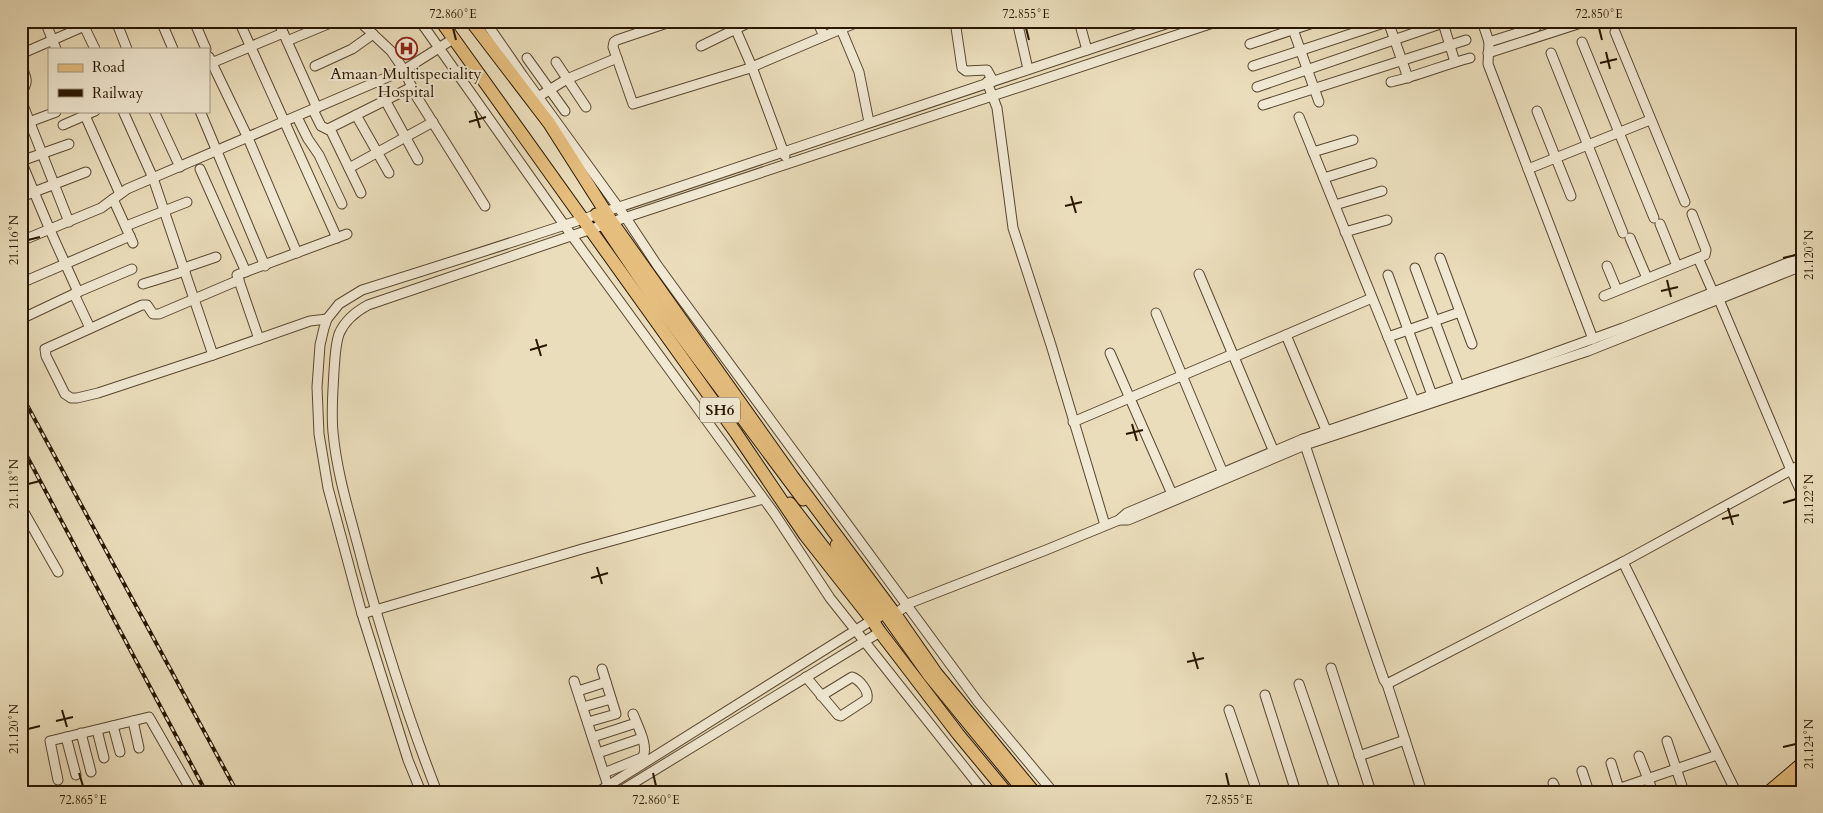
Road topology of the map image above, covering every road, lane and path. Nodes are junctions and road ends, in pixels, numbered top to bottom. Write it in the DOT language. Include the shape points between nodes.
graph roads {
  1 [pos="46,21"];
  2 [pos="96,21"];
  3 [pos="116,21"];
  4 [pos="161,21"];
  5 [pos="194,21"];
  6 [pos="239,21"];
  7 [pos="278,21"];
  8 [pos="335,21"];
  9 [pos="359,21"];
  10 [pos="420,21"];
  11 [pos="441,21"];
  12 [pos="471,21"];
  13 [pos="485,21"];
  14 [pos="673,21"];
  15 [pos="752,21"];
  16 [pos="817,21"];
  17 [pos="860,21"];
  18 [pos="954,21"];
  19 [pos="1017,21"];
  20 [pos="1079,21"];
  21 [pos="1175,21"];
  22 [pos="1219,21"];
  23 [pos="1319,21"];
  24 [pos="1388,21"];
  25 [pos="1588,21"];
  26 [pos="1443,22"];
  27 [pos="1485,22"];
  28 [pos="734,25"];
  29 [pos="84,26"];
  30 [pos="1292,26"];
  31 [pos="1559,26"];
  32 [pos="1536,27"];
  33 [pos="841,29"];
  34 [pos="1615,32"];
  35 [pos="373,34"];
  36 [pos="824,36"];
  37 [pos="285,37"];
  38 [pos="453,38"];
  39 [pos="1394,40"];
  40 [pos="1466,40"];
  41 [pos="1489,42"];
  42 [pos="1582,42"];
  43 [pos="55,44"];
  44 [pos="1250,44"];
  45 [pos="701,46"];
  46 [pos="1450,46"];
  47 [pos="250,47"];
  48 [pos="94,48"];
  49 [pos="127,48"];
  50 [pos="173,48"];
  51 [pos="206,48"];
  52 [pos="439,48"];
  53 [pos="1087,50"];
  54 [pos="1301,51"];
  55 [pos="1488,53"];
  56 [pos="1551,53"];
  57 [pos="21,54"];
  58 [pos="527,58"];
  59 [pos="617,58"];
  60 [pos="1470,58"];
  61 [pos="210,61"];
  62 [pos="1402,61"];
  63 [pos="556,62"];
  64 [pos="1455,62"];
  65 [pos="21,66"];
  66 [pos="315,66"];
  67 [pos="1254,66"];
  68 [pos="752,67"];
  69 [pos="1028,69"];
  70 [pos="404,70"];
  71 [pos="1308,70"];
  72 [pos="1408,78"];
  73 [pos="567,79"];
  74 [pos="990,82"];
  75 [pos="1391,82"];
  76 [pos="1257,86"];
  77 [pos="412,87"];
  78 [pos="550,89"];
  79 [pos="1314,89"];
  80 [pos="21,93"];
  81 [pos="538,96"];
  82 [pos="993,96"];
  83 [pos="21,100"];
  84 [pos="385,100"];
  85 [pos="1319,102"];
  86 [pos="1262,104"];
  87 [pos="586,107"];
  88 [pos="315,109"];
  89 [pos="565,111"];
  90 [pos="1536,111"];
  91 [pos="56,112"];
  92 [pos="123,112"];
  93 [pos="154,112"];
  94 [pos="200,112"];
  95 [pos="84,113"];
  96 [pos="356,115"];
  97 [pos="297,117"];
  98 [pos="1299,117"];
  99 [pos="1650,120"];
  100 [pos="284,122"];
  101 [pos="433,122"];
  102 [pos="869,122"];
  103 [pos="26,124"];
  104 [pos="63,125"];
  105 [pos="328,129"];
  106 [pos="1620,132"];
  107 [pos="248,138"];
  108 [pos="405,138"];
  109 [pos="1353,140"];
  110 [pos="69,144"];
  111 [pos="1588,145"];
  112 [pos="218,151"];
  113 [pos="784,151"];
  114 [pos="1313,152"];
  115 [pos="42,153"];
  116 [pos="377,153"];
  117 [pos="1556,159"];
  118 [pos="418,160"];
  119 [pos="1372,163"];
  120 [pos="788,164"];
  121 [pos="22,165"];
  122 [pos="180,167"];
  123 [pos="349,168"];
  124 [pos="200,169"];
  125 [pos="1528,169"];
  126 [pos="86,172"];
  127 [pos="389,174"];
  128 [pos="153,178"];
  129 [pos="1324,178"];
  130 [pos="54,184"];
  131 [pos="1382,191"];
  132 [pos="34,192"];
  133 [pos="361,193"];
  134 [pos="1571,196"];
  135 [pos="21,197"];
  136 [pos="116,197"];
  137 [pos="187,202"];
  138 [pos="1684,202"];
  139 [pos="342,204"];
  140 [pos="1335,205"];
  141 [pos="485,206"];
  142 [pos="619,208"];
  143 [pos="164,211"];
  144 [pos="1692,214"];
  145 [pos="626,218"];
  146 [pos="597,220"];
  147 [pos="1387,220"];
  148 [pos="69,222"];
  149 [pos="564,224"];
  150 [pos="126,226"];
  151 [pos="50,230"];
  152 [pos="1345,232"];
  153 [pos="348,234"];
  154 [pos="572,236"];
  155 [pos="337,238"];
  156 [pos="21,241"];
  157 [pos="480,252"];
  158 [pos="297,254"];
  159 [pos="1802,256"];
  160 [pos="216,257"];
  161 [pos="1440,258"];
  162 [pos="1698,258"];
  163 [pos="65,264"];
  164 [pos="265,266"];
  165 [pos="485,266"];
  166 [pos="1607,266"];
  167 [pos="1677,266"];
  168 [pos="1802,266"];
  169 [pos="1415,268"];
  170 [pos="132,269"];
  171 [pos="184,269"];
  172 [pos="246,272"];
  173 [pos="1199,274"];
  174 [pos="1388,275"];
  175 [pos="1647,278"];
  176 [pos="239,280"];
  177 [pos="21,283"];
  178 [pos="143,284"];
  179 [pos="1617,290"];
  180 [pos="76,293"];
  181 [pos="1716,294"];
  182 [pos="1604,296"];
  183 [pos="194,298"];
  184 [pos="1372,298"];
  185 [pos="1460,312"];
  186 [pos="1156,313"];
  187 [pos="21,319"];
  188 [pos="327,319"];
  189 [pos="1435,321"];
  190 [pos="90,328"];
  191 [pos="1408,330"];
  192 [pos="1286,335"];
  193 [pos="1388,337"];
  194 [pos="259,339"];
  195 [pos="1593,339"];
  196 [pos="1472,344"];
  197 [pos="1110,353"];
  198 [pos="214,355"];
  199 [pos="1234,356"];
  200 [pos="1182,376"];
  201 [pos="1459,386"];
  202 [pos="1432,395"];
  203 [pos="1130,398"];
  204 [pos="1414,401"];
  205 [pos="1073,422"];
  206 [pos="1326,430"];
  207 [pos="1304,442"];
  208 [pos="1274,452"];
  209 [pos="1802,464"];
  210 [pos="1791,470"];
  211 [pos="1222,473"];
  212 [pos="1172,494"];
  213 [pos="1802,494"];
  214 [pos="763,499"];
  215 [pos="21,506"];
  216 [pos="1119,520"];
  217 [pos="1105,525"];
  218 [pos="1623,562"];
  219 [pos="58,572"];
  220 [pos="907,605"];
  221 [pos="375,610"];
  222 [pos="362,614"];
  223 [pos="895,614"];
  224 [pos="872,620"];
  225 [pos="855,630"];
  226 [pos="880,632"];
  227 [pos="864,641"];
  228 [pos="1331,668"];
  229 [pos="602,669"];
  230 [pos="806,677"];
  231 [pos="574,681"];
  232 [pos="606,682"];
  233 [pos="1299,684"];
  234 [pos="1387,684"];
  235 [pos="578,691"];
  236 [pos="1265,694"];
  237 [pos="821,696"];
  238 [pos="611,699"];
  239 [pos="738,704"];
  240 [pos="582,707"];
  241 [pos="1229,710"];
  242 [pos="633,714"];
  243 [pos="745,714"];
  244 [pos="133,721"];
  245 [pos="588,722"];
  246 [pos="636,723"];
  247 [pos="113,726"];
  248 [pos="97,730"];
  249 [pos="81,733"];
  250 [pos="66,737"];
  251 [pos="592,737"];
  252 [pos="642,738"];
  253 [pos="1405,740"];
  254 [pos="1666,741"];
  255 [pos="140,748"];
  256 [pos="120,752"];
  257 [pos="598,753"];
  258 [pos="1717,755"];
  259 [pos="1360,756"];
  260 [pos="1639,756"];
  261 [pos="104,758"];
  262 [pos="1612,763"];
  263 [pos="1802,763"];
  264 [pos="1676,769"];
  265 [pos="1582,771"];
  266 [pos="91,772"];
  267 [pos="604,772"];
  268 [pos="76,775"];
  269 [pos="1802,776"];
  270 [pos="1648,779"];
  271 [pos="58,780"];
  272 [pos="1553,782"];
  273 [pos="609,788"];
  274 [pos="1620,790"];
  275 [pos="434,791"];
  276 [pos="192,792"];
  277 [pos="421,792"];
  278 [pos="598,792"];
  279 [pos="619,792"];
  280 [pos="984,792"];
  281 [pos="1006,792"];
  282 [pos="1015,792"];
  283 [pos="1024,792"];
  284 [pos="1034,792"];
  285 [pos="1053,792"];
  286 [pos="1257,792"];
  287 [pos="1296,792"];
  288 [pos="1336,792"];
  289 [pos="1371,792"];
  290 [pos="1422,792"];
  291 [pos="1557,792"];
  292 [pos="1589,792"];
  293 [pos="1609,792"];
  294 [pos="1652,792"];
  295 [pos="1684,792"];
  296 [pos="1736,792"];
  297 [pos="1768,792"];
  298 [pos="1783,792"];
  1 -- 43 [label="street"];
  2 -- 29 [label="street"];
  3 -- 49 [label="street"];
  4 -- 50 [label="street"];
  5 -- 51 [label="street"];
  6 -- 47 [label="street"];
  7 -- 37 [label="street"];
  8 -- 37 [label="street"];
  9 -- 35 [label="street"];
  10 -- 52 [label="street"];
  11 -- 38 [label="highway, SH6"];
  12 -- 146 [label="highway" via="549,123"];
  13 -- 81 [label="street"];
  14 -- 59 [label="street" via="617,40 614,47"];
  15 -- 28 [label="street"];
  16 -- 36 [label="street"];
  17 -- 33 [label="street"];
  18 -- 74 [label="street" via="962,68 966,71 987,70"];
  19 -- 69 [label="street"];
  20 -- 53 [label="street"];
  21 -- 53 [label="street"];
  22 -- 82 [label="street"];
  23 -- 30 [label="street"];
  24 -- 39 [label="street"];
  24 -- 54 [label="street"];
  25 -- 31 [label="street"];
  26 -- 39 [label="street"];
  26 -- 46 [label="street"];
  27 -- 41 [label="street"];
  28 -- 45 [label="street"];
  28 -- 68 [label="street"];
  29 -- 43 [label="street"];
  29 -- 48 [label="street"];
  30 -- 44 [label="street"];
  30 -- 54 [label="street"];
  31 -- 55 [label="street"];
  32 -- 41 [label="street"];
  33 -- 36 [label="street"];
  33 -- 102 [label="street" via="859,72"];
  34 -- 99 [label="street"];
  35 -- 66 [label="street" via="352,49"];
  35 -- 70 [label="street" via="391,51"];
  36 -- 68 [label="street"];
  37 -- 47 [label="street"];
  37 -- 88 [label="street"];
  38 -- 52 [label="street"];
  38 -- 146 [label="highway, SH6"];
  39 -- 62 [label="street"];
  39 -- 71 [label="street"];
  40 -- 46 [label="street"];
  41 -- 55 [label="street"];
  42 -- 106 [label="street"];
  43 -- 57 [label="street"];
  46 -- 62 [label="street"];
  46 -- 64 [label="street"];
  47 -- 61 [label="street"];
  47 -- 100 [label="street"];
  52 -- 70 [label="street"];
  52 -- 149 [label="street"];
  53 -- 69 [label="street"];
  54 -- 67 [label="street"];
  54 -- 71 [label="street"];
  55 -- 125 [label="street" via="1488,64"];
  56 -- 111 [label="street"];
  58 -- 78 [label="street"];
  59 -- 68 [label="street" via="633,104"];
  59 -- 73 [label="street"];
  60 -- 64 [label="street"];
  61 -- 107 [label="street"];
  62 -- 72 [label="street"];
  62 -- 79 [label="street"];
  63 -- 73 [label="street"];
  64 -- 72 [label="street"];
  65 -- 80 [label="street" via="27,81"];
  68 -- 113 [label="street"];
  69 -- 74 [label="street"];
  70 -- 77 [label="street"];
  70 -- 88 [label="street"];
  71 -- 76 [label="street"];
  71 -- 79 [label="street"];
  72 -- 75 [label="street"];
  73 -- 78 [label="street"];
  73 -- 87 [label="street"];
  74 -- 82 [label="street"];
  74 -- 102 [label="street"];
  77 -- 84 [label="street"];
  77 -- 101 [label="street"];
  78 -- 81 [label="street"];
  78 -- 89 [label="street"];
  79 -- 85 [label="street"];
  79 -- 86 [label="street"];
  81 -- 142 [label="street"];
  82 -- 120 [label="street"];
  82 -- 205 [label="street" via="1013,228"];
  83 -- 103 [label="street"];
  84 -- 96 [label="street"];
  84 -- 108 [label="street"];
  88 -- 97 [label="street"];
  88 -- 105 [label="street" via="322,126"];
  90 -- 117 [label="street"];
  91 -- 103 [label="street"];
  92 -- 128 [label="street"];
  93 -- 122 [label="street"];
  94 -- 112 [label="street"];
  95 -- 104 [label="street"];
  95 -- 136 [label="street"];
  96 -- 105 [label="street"];
  96 -- 116 [label="street"];
  97 -- 100 [label="street"];
  97 -- 139 [label="street"];
  98 -- 114 [label="street"];
  99 -- 106 [label="street"];
  99 -- 138 [label="street"];
  100 -- 107 [label="street"];
  100 -- 155 [label="street"];
  101 -- 108 [label="street"];
  101 -- 141 [label="street"];
  102 -- 113 [label="street"];
  103 -- 115 [label="street"];
  105 -- 123 [label="street"];
  106 -- 111 [label="street"];
  106 -- 167 [label="street"];
  107 -- 112 [label="street"];
  107 -- 158 [label="street"];
  108 -- 116 [label="street"];
  108 -- 118 [label="street"];
  109 -- 114 [label="street"];
  110 -- 115 [label="street"];
  111 -- 117 [label="street"];
  111 -- 175 [label="street"];
  112 -- 122 [label="street"];
  112 -- 164 [label="street"];
  113 -- 120 [label="street"];
  113 -- 142 [label="street"];
  114 -- 129 [label="street"];
  115 -- 121 [label="street"];
  115 -- 130 [label="street"];
  116 -- 123 [label="street"];
  116 -- 127 [label="street"];
  117 -- 125 [label="street"];
  117 -- 134 [label="street"];
  119 -- 129 [label="street"];
  120 -- 145 [label="street"];
  121 -- 132 [label="street"];
  122 -- 128 [label="street"];
  123 -- 133 [label="street"];
  124 -- 172 [label="street"];
  125 -- 195 [label="street"];
  126 -- 130 [label="street"];
  128 -- 136 [label="street"];
  128 -- 143 [label="street"];
  129 -- 140 [label="street"];
  130 -- 132 [label="street"];
  130 -- 148 [label="street"];
  131 -- 140 [label="street"];
  132 -- 135 [label="street"];
  132 -- 151 [label="street"];
  136 -- 148 [label="street" via="101,208"];
  136 -- 150 [label="street"];
  137 -- 143 [label="street"];
  140 -- 152 [label="street"];
  142 -- 145 [label="street"];
  142 -- 146 [label="street"];
  143 -- 150 [label="street"];
  143 -- 171 [label="street"];
  144 -- 162 [label="street" via="1706,250 1705,255"];
  145 -- 146 [label="street"];
  145 -- 220 [label="street" via="657,265"];
  146 -- 149 [label="street"];
  146 -- 154 [label="street"];
  146 -- 223 [label="highway"];
  146 -- 224 [label="highway, SH6" via="805,535"];
  146 -- 282 [label="main road" via="788,501 924,680"];
  146 -- 283 [label="main road" via="829,534 929,676"];
  147 -- 152 [label="street"];
  148 -- 151 [label="street"];
  149 -- 154 [label="street"];
  149 -- 157 [label="street"];
  150 -- 163 [label="street" via="132,239"];
  151 -- 156 [label="street"];
  151 -- 163 [label="street"];
  152 -- 184 [label="street"];
  153 -- 155 [label="street"];
  154 -- 165 [label="street"];
  154 -- 214 [label="street"];
  155 -- 158 [label="street"];
  157 -- 165 [label="street"];
  157 -- 188 [label="street" via="362,290 346,298"];
  158 -- 164 [label="street"];
  159 -- 181 [label="street"];
  160 -- 171 [label="street"];
  161 -- 185 [label="street"];
  162 -- 167 [label="street"];
  162 -- 181 [label="street"];
  163 -- 177 [label="street"];
  163 -- 180 [label="street"];
  164 -- 172 [label="street"];
  165 -- 221 [label="street" via="362,308 348,319 336,344 333,432 342,484"];
  166 -- 179 [label="street"];
  167 -- 175 [label="street"];
  168 -- 181 [label="street"];
  169 -- 189 [label="street"];
  170 -- 180 [label="street"];
  171 -- 178 [label="street"];
  171 -- 183 [label="street"];
  172 -- 176 [label="street" via="237,275"];
  173 -- 199 [label="street"];
  174 -- 191 [label="street"];
  175 -- 179 [label="street"];
  176 -- 183 [label="street"];
  176 -- 194 [label="street"];
  179 -- 182 [label="street"];
  180 -- 187 [label="street"];
  180 -- 190 [label="street"];
  181 -- 195 [label="street"];
  181 -- 207 [label="street" via="1588,351"];
  181 -- 210 [label="street"];
  183 -- 190 [label="street" via="156,314 145,304"];
  183 -- 198 [label="street"];
  184 -- 192 [label="street"];
  184 -- 193 [label="street"];
  185 -- 189 [label="street"];
  185 -- 196 [label="street"];
  186 -- 200 [label="street"];
  188 -- 194 [label="street" via="310,321"];
  188 -- 222 [label="street" via="320,345 317,387 319,434 328,488"];
  189 -- 191 [label="street"];
  189 -- 201 [label="street"];
  190 -- 198 [label="street" via="45,349 57,381 71,398 98,393"];
  191 -- 193 [label="street"];
  191 -- 202 [label="street"];
  192 -- 199 [label="street"];
  192 -- 206 [label="street"];
  193 -- 204 [label="street"];
  194 -- 198 [label="street"];
  195 -- 201 [label="street"];
  197 -- 203 [label="street"];
  199 -- 200 [label="street"];
  199 -- 208 [label="street"];
  200 -- 203 [label="street"];
  200 -- 211 [label="street"];
  201 -- 202 [label="street"];
  202 -- 204 [label="street"];
  203 -- 205 [label="street"];
  203 -- 212 [label="street"];
  204 -- 206 [label="street"];
  205 -- 217 [label="street"];
  206 -- 207 [label="street"];
  207 -- 208 [label="street"];
  207 -- 216 [label="street" via="1133,518"];
  207 -- 234 [label="street" via="1349,581"];
  208 -- 211 [label="street"];
  209 -- 210 [label="street"];
  210 -- 213 [label="street"];
  210 -- 218 [label="street"];
  211 -- 212 [label="street"];
  212 -- 216 [label="street" via="1127,513"];
  214 -- 221 [label="street"];
  214 -- 225 [label="street"];
  215 -- 219 [label="street"];
  216 -- 217 [label="street"];
  217 -- 220 [label="street"];
  218 -- 234 [label="street"];
  218 -- 258 [label="street"];
  220 -- 223 [label="street"];
  220 -- 285 [label="street" via="992,720"];
  221 -- 222 [label="street"];
  221 -- 275 [label="street"];
  222 -- 277 [label="street"];
  223 -- 284 [label="highway" via="936,673"];
  224 -- 225 [label="street"];
  224 -- 226 [label="highway, SH6"];
  225 -- 227 [label="street"];
  225 -- 239 [label="street"];
  226 -- 227 [label="street"];
  226 -- 281 [label="highway, SH6"];
  227 -- 230 [label="street"];
  227 -- 280 [label="street"];
  228 -- 259 [label="street"];
  229 -- 232 [label="street"];
  230 -- 237 [label="street"];
  230 -- 243 [label="street"];
  231 -- 235 [label="street"];
  232 -- 235 [label="street"];
  232 -- 238 [label="street"];
  233 -- 288 [label="street"];
  234 -- 253 [label="street"];
  235 -- 240 [label="street"];
  236 -- 287 [label="street"];
  237 -- 237 [label="street" via="841,716 867,700 868,693 852,677"];
  238 -- 240 [label="street"];
  238 -- 245 [label="street" via="616,714"];
  239 -- 243 [label="street"];
  239 -- 273 [label="street"];
  240 -- 245 [label="street"];
  241 -- 286 [label="street"];
  242 -- 246 [label="street"];
  243 -- 279 [label="street"];
  244 -- 247 [label="street"];
  244 -- 255 [label="street"];
  244 -- 276 [label="street" via="149,717"];
  245 -- 251 [label="street"];
  246 -- 251 [label="street"];
  246 -- 252 [label="street"];
  247 -- 248 [label="street"];
  247 -- 256 [label="street"];
  248 -- 249 [label="street"];
  248 -- 261 [label="street"];
  249 -- 250 [label="street"];
  249 -- 266 [label="street"];
  250 -- 268 [label="street"];
  250 -- 271 [label="street" via="50,741"];
  251 -- 257 [label="street"];
  252 -- 257 [label="street"];
  252 -- 267 [label="street" via="645,755"];
  253 -- 259 [label="street"];
  253 -- 290 [label="street"];
  254 -- 264 [label="street"];
  257 -- 267 [label="street"];
  258 -- 264 [label="street"];
  258 -- 296 [label="street"];
  259 -- 289 [label="street"];
  260 -- 270 [label="street"];
  262 -- 274 [label="street"];
  263 -- 297 [label="main road"];
  264 -- 270 [label="street"];
  264 -- 295 [label="street"];
  265 -- 292 [label="street"];
  267 -- 273 [label="street"];
  269 -- 298 [label="main road"];
  270 -- 274 [label="street"];
  270 -- 294 [label="street"];
  272 -- 291 [label="street"];
  273 -- 278 [label="street"];
  274 -- 293 [label="street"];
}
